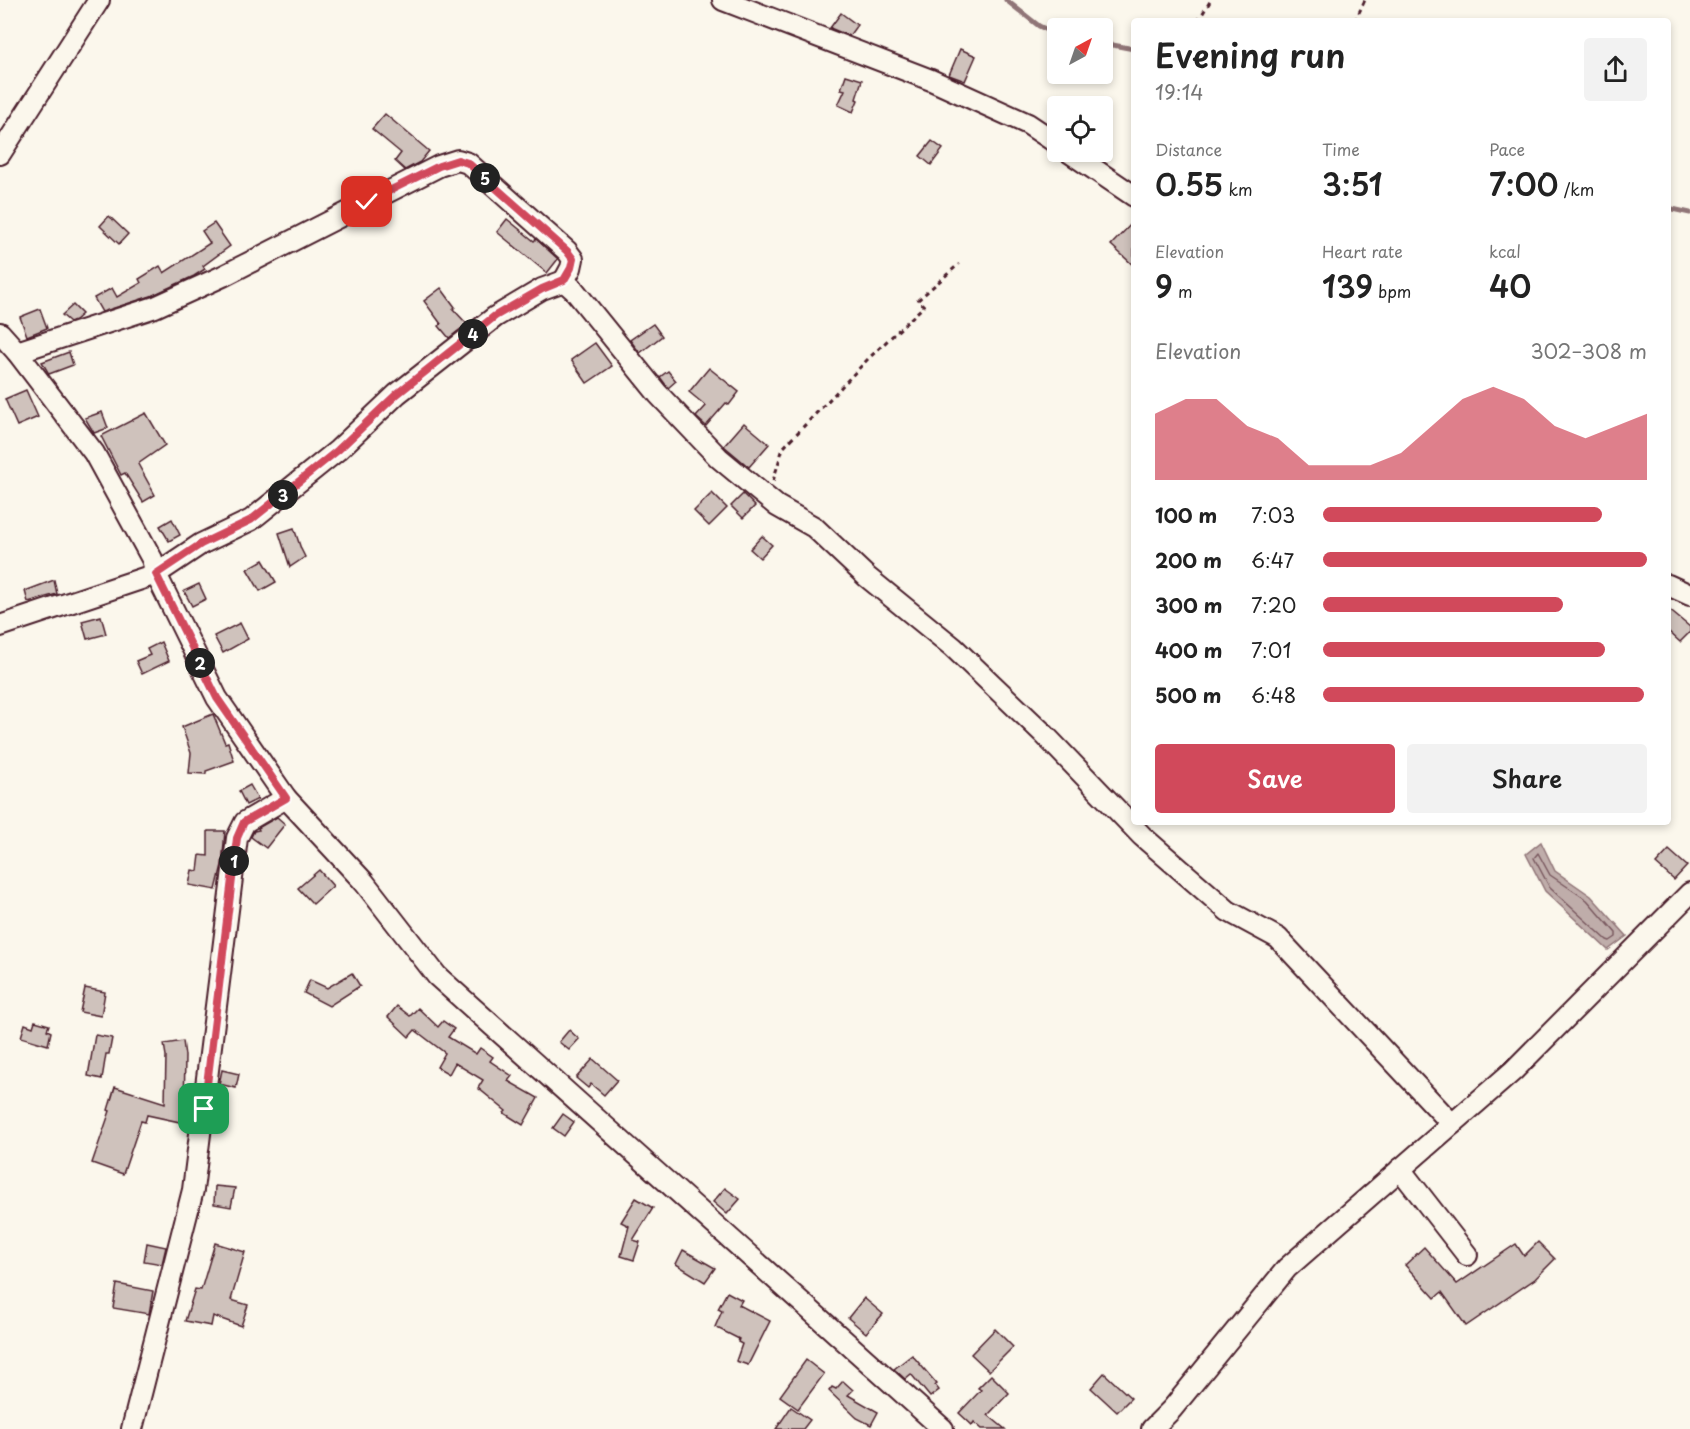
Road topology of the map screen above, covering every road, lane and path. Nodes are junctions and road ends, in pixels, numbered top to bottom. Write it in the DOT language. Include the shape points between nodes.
graph roads {
  1 [pos="99,0"];
  2 [pos="723,0"];
  3 [pos="1211,0"];
  4 [pos="1365,0"];
  5 [pos="1200,18"];
  6 [pos="1356,18"];
  7 [pos="1047,137"];
  8 [pos="0,154"];
  9 [pos="1084,162"];
  10 [pos="1131,194"];
  11 [pos="959,264"];
  12 [pos="564,280"];
  13 [pos="0,333"];
  14 [pos="17,352"];
  15 [pos="777,506"];
  16 [pos="156,574"];
  17 [pos="1671,586"];
  18 [pos="1690,595"];
  19 [pos="0,626"];
  20 [pos="286,798"];
  21 [pos="1131,824"];
  22 [pos="1132,825"];
  23 [pos="1690,893"];
  24 [pos="1452,1124"];
  25 [pos="1400,1169"];
  26 [pos="1467,1255"];
  27 [pos="132,1429"];
  28 [pos="943,1429"];
  29 [pos="1152,1429"];
  1 -- 8 [label="street"];
  2 -- 7 [label="street" via="931,80 1028,124"];
  3 -- 5 [label="path"];
  4 -- 6 [label="path"];
  9 -- 10 [label="street"];
  11 -- 15 [label="path" via="918,300 924,306 869,357 783,448 772,483"];
  12 -- 14 [label="street" via="573,259 567,251 468,163 458,160 155,307"];
  12 -- 15 [label="street" via="658,394 719,458"];
  12 -- 16 [label="street" via="495,316 397,394 338,450 251,520 201,544"];
  13 -- 14 [label="street"];
  14 -- 16 [label="street" via="94,453 152,559"];
  15 -- 21 [label="street" via="814,527 867,577 953,647"];
  16 -- 19 [label="street"];
  16 -- 20 [label="street" via="217,698"];
  17 -- 18 [label="street"];
  20 -- 27 [label="street" via="244,822 237,838 194,1191"];
  20 -- 28 [label="street" via="364,882 437,975"];
  22 -- 24 [label="street" via="1228,911 1278,938"];
  23 -- 24 [label="street" via="1513,1071"];
  24 -- 25 [label="street"];
  25 -- 26 [label="street"];
  25 -- 29 [label="street" via="1287,1268"];
}
